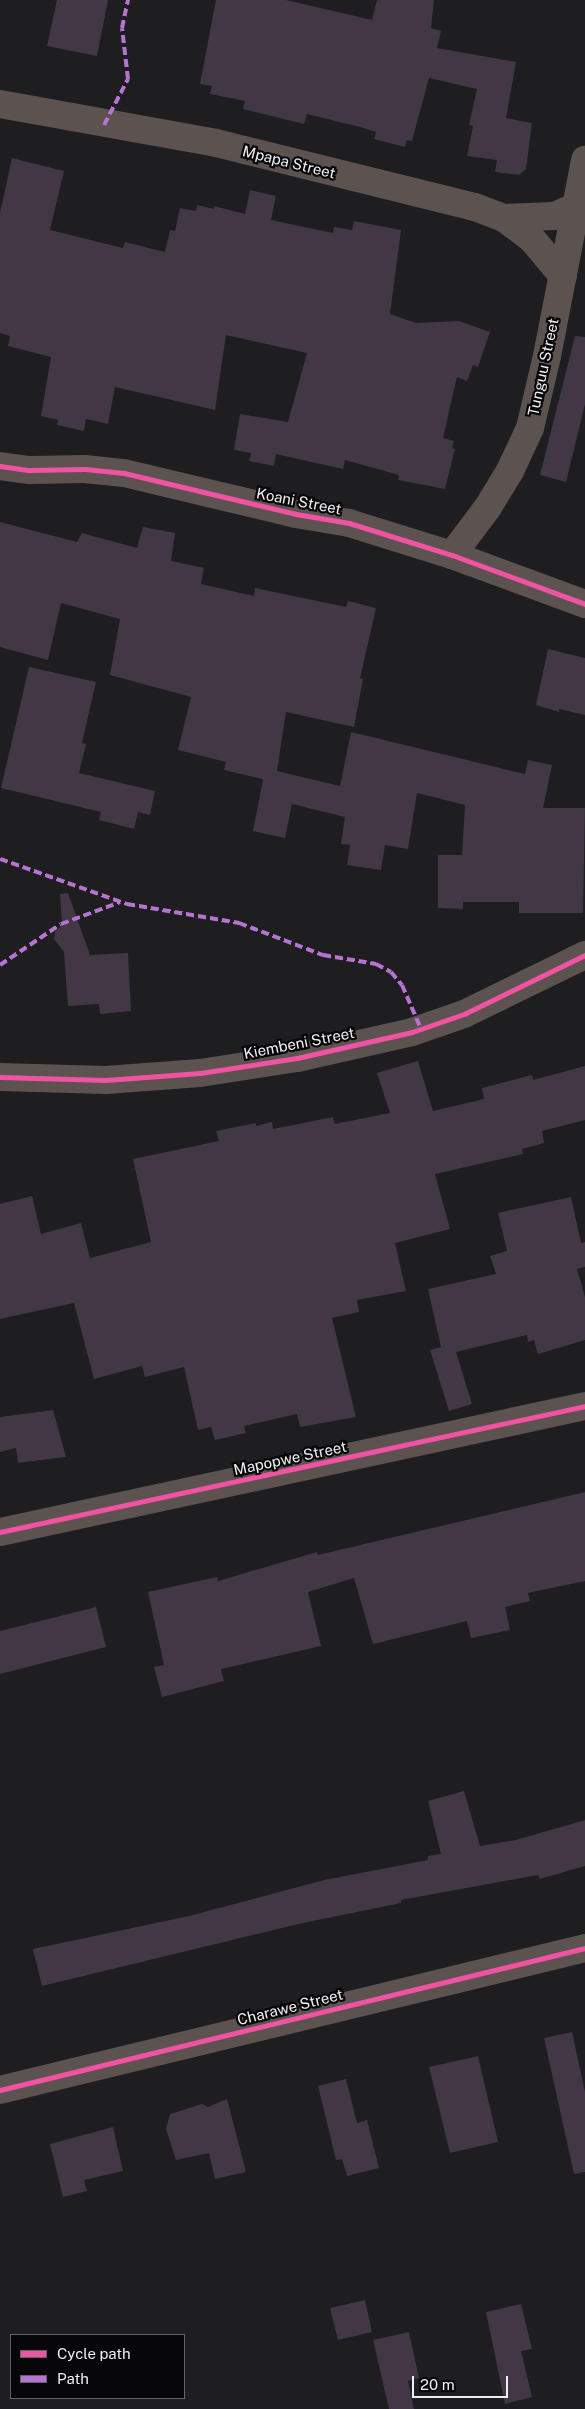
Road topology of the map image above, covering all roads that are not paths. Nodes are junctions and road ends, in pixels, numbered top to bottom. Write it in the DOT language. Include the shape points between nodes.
graph roads {
  1 [pos="0,104"];
  2 [pos="585,160"];
  3 [pos="574,207"];
  4 [pos="504,218"];
  5 [pos="563,276"];
  6 [pos="0,466"];
  7 [pos="452,555"];
  8 [pos="585,604"];
  9 [pos="585,955"];
  10 [pos="0,1077"];
  11 [pos="585,1406"];
  12 [pos="0,1532"];
  13 [pos="585,1948"];
  14 [pos="0,2090"];
  1 -- 4 [label="street, Mpapa Street" via="244,150 475,207"];
  2 -- 3 [label="street, Tunguu Street"];
  3 -- 4 [label="street, Mpapa Street" via="554,216"];
  3 -- 5 [label="street, Tunguu Street"];
  4 -- 5 [label="street" via="532,239"];
  5 -- 7 [label="street, Tunguu Street" via="530,428 493,500"];
  6 -- 7 [label="street, Koani Street" via="124,473 296,514 349,523"];
  7 -- 8 [label="street, Koani Street"];
  9 -- 10 [label="street, Kiembeni Street" via="464,1014 412,1032 297,1058 200,1073 106,1080"];
  11 -- 12 [label="street, Mapopwe Street"];
  13 -- 14 [label="street, Charawe Street"];
}
